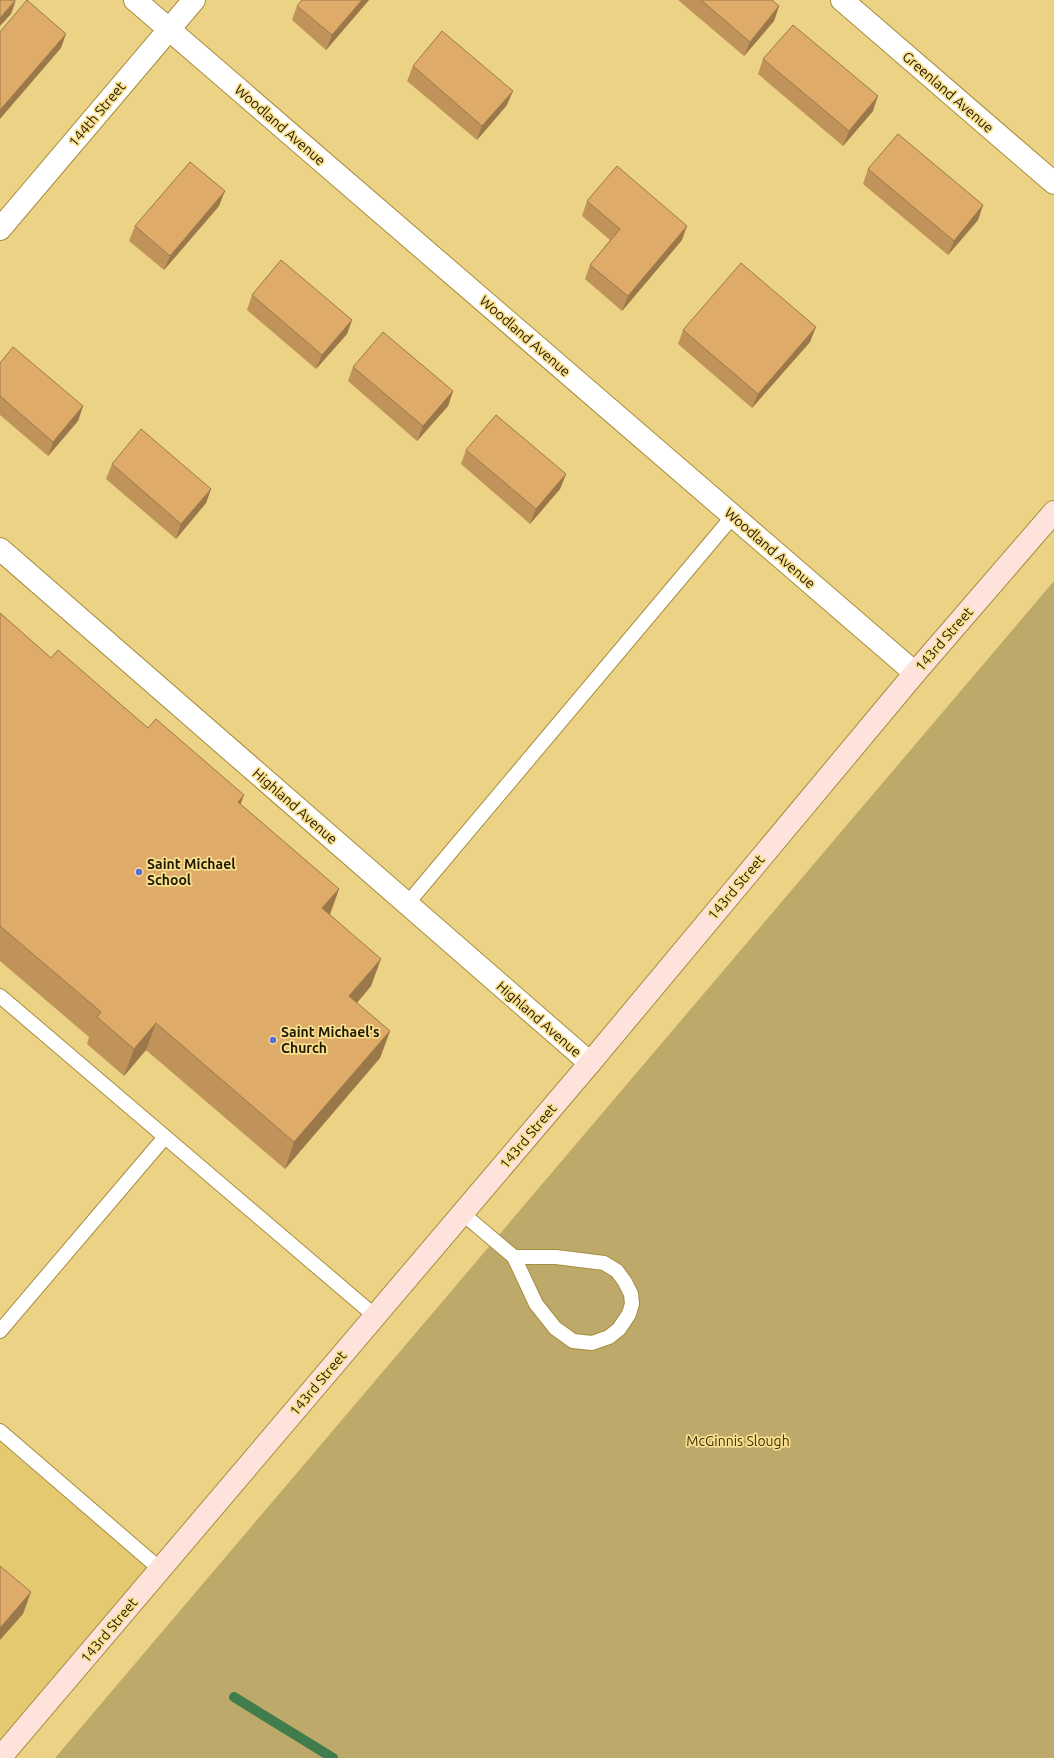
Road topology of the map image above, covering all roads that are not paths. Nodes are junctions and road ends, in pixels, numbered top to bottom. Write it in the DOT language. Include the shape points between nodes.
graph roads {
  1 [pos="135,0"];
  2 [pos="194,0"];
  3 [pos="842,0"];
  4 [pos="169,29"];
  5 [pos="1054,183"];
  6 [pos="0,229"];
  7 [pos="1054,512"];
  8 [pos="733,516"];
  9 [pos="0,550"];
  10 [pos="915,673"];
  11 [pos="407,904"];
  12 [pos="0,996"];
  13 [pos="590,1063"];
  14 [pos="165,1137"];
  15 [pos="462,1213"];
  16 [pos="514,1257"];
  17 [pos="375,1316"];
  18 [pos="0,1331"];
  19 [pos="0,1431"];
  20 [pos="160,1569"];
  21 [pos="0,1758"];
  1 -- 4 [label="street, Woodland Avenue"];
  2 -- 4 [label="street, 144th Street"];
  3 -- 5 [label="street, Greenland Avenue"];
  4 -- 6 [label="street, 144th Street"];
  4 -- 8 [label="street, Woodland Avenue"];
  7 -- 10 [label="main road, 143rd Street"];
  8 -- 10 [label="street, Woodland Avenue"];
  8 -- 11 [label="lane"];
  9 -- 11 [label="street, Highland Avenue"];
  10 -- 13 [label="main road, 143rd Street"];
  11 -- 13 [label="street, Highland Avenue"];
  12 -- 14 [label="lane"];
  13 -- 15 [label="main road, 143rd Street"];
  14 -- 17 [label="lane"];
  14 -- 18 [label="lane"];
  15 -- 16 [label="lane"];
  15 -- 17 [label="main road, 143rd Street"];
  16 -- 16 [label="lane" via="536,1304 555,1328 573,1341 592,1343 609,1337 619,1329 629,1314 631,1294 617,1271 604,1262 556,1257"];
  17 -- 20 [label="main road, 143rd Street"];
  19 -- 20 [label="lane"];
  20 -- 21 [label="main road, 143rd Street"];
}
